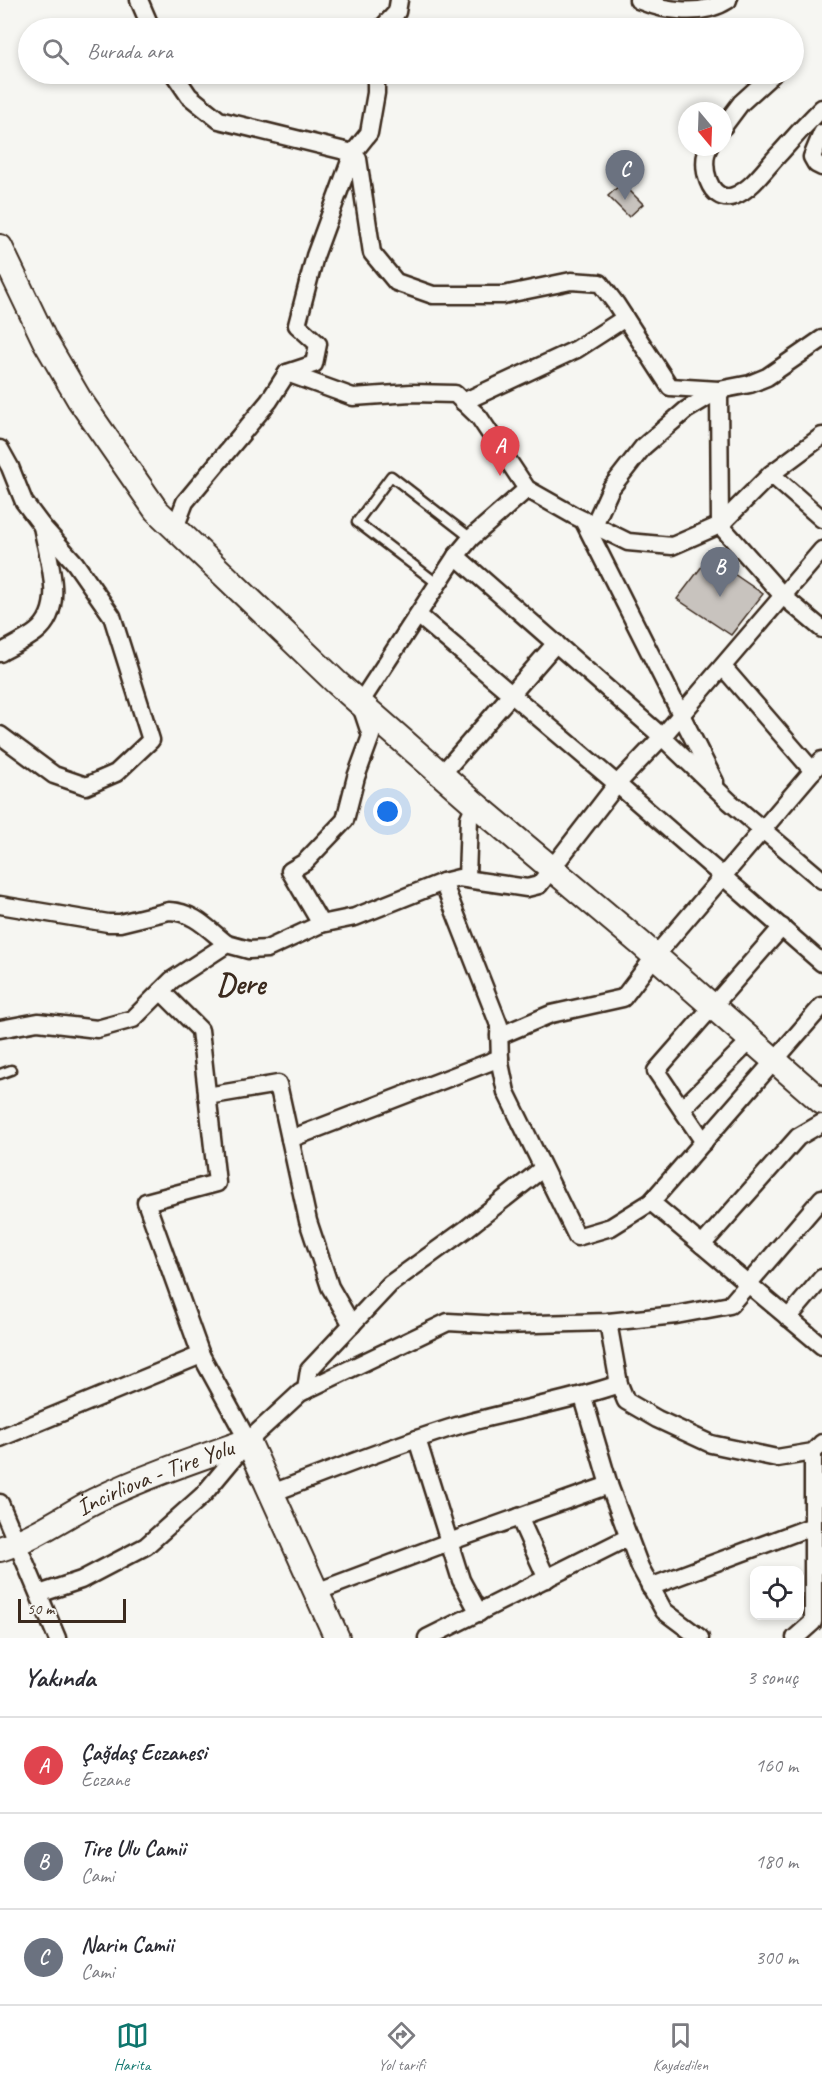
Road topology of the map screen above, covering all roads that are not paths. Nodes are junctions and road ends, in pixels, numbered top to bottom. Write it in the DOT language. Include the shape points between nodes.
graph roads {
  1 [pos="138,0"];
  2 [pos="399,0"];
  3 [pos="638,0"];
  4 [pos="728,0"];
  5 [pos="146,18"];
  6 [pos="391,18"];
  7 [pos="181,84"];
  8 [pos="376,84"];
  9 [pos="762,84"];
  10 [pos="822,108"];
  11 [pos="732,115"];
  12 [pos="822,133"];
  13 [pos="353,153"];
  14 [pos="706,156"];
  15 [pos="822,167"];
  16 [pos="0,247"];
  17 [pos="9,282"];
  18 [pos="625,318"];
  19 [pos="822,339"];
  20 [pos="287,373"];
  21 [pos="719,390"];
  22 [pos="463,402"];
  23 [pos="822,436"];
  24 [pos="0,449"];
  25 [pos="771,474"];
  26 [pos="527,489"];
  27 [pos="822,519"];
  28 [pos="589,523"];
  29 [pos="720,525"];
  30 [pos="42,526"];
  31 [pos="176,528"];
  32 [pos="471,538"];
  33 [pos="822,550"];
  34 [pos="456,556"];
  35 [pos="438,584"];
  36 [pos="784,597"];
  37 [pos="418,615"];
  38 [pos="822,629"];
  39 [pos="556,643"];
  40 [pos="0,653"];
  41 [pos="723,667"];
  42 [pos="513,694"];
  43 [pos="360,703"];
  44 [pos="681,714"];
  45 [pos="0,735"];
  46 [pos="662,737"];
  47 [pos="817,766"];
  48 [pos="442,774"];
  49 [pos="617,784"];
  50 [pos="721,794"];
  51 [pos="475,804"];
  52 [pos="763,830"];
  53 [pos="552,868"];
  54 [pos="724,876"];
  55 [pos="467,878"];
  56 [pos="822,880"];
  57 [pos="443,882"];
  58 [pos="0,905"];
  59 [pos="321,924"];
  60 [pos="782,927"];
  61 [pos="226,944"];
  62 [pos="655,956"];
  63 [pos="822,963"];
  64 [pos="161,991"];
  65 [pos="822,1006"];
  66 [pos="713,1007"];
  67 [pos="0,1029"];
  68 [pos="499,1036"];
  69 [pos="751,1040"];
  70 [pos="500,1058"];
  71 [pos="775,1062"];
  72 [pos="11,1070"];
  73 [pos="0,1074"];
  74 [pos="207,1096"];
  75 [pos="822,1102"];
  76 [pos="682,1110"];
  77 [pos="822,1123"];
  78 [pos="290,1139"];
  79 [pos="704,1142"];
  80 [pos="542,1169"];
  81 [pos="822,1198"];
  82 [pos="651,1202"];
  83 [pos="702,1245"];
  84 [pos="822,1278"];
  85 [pos="748,1284"];
  86 [pos="788,1317"];
  87 [pos="608,1322"];
  88 [pos="352,1325"];
  89 [pos="822,1346"];
  90 [pos="201,1355"];
  91 [pos="619,1384"];
  92 [pos="306,1390"];
  93 [pos="582,1397"];
  94 [pos="0,1438"];
  95 [pos="417,1439"];
  96 [pos="248,1441"];
  97 [pos="817,1448"];
  98 [pos="609,1485"];
  99 [pos="272,1493"];
  100 [pos="0,1503"];
  101 [pos="519,1517"];
  102 [pos="813,1526"];
  103 [pos="629,1537"];
  104 [pos="449,1542"];
  105 [pos="9,1546"];
  106 [pos="817,1555"];
  107 [pos="547,1579"];
  108 [pos="650,1587"];
  109 [pos="316,1592"];
  110 [pos="39,1594"];
  111 [pos="479,1613"];
  112 [pos="817,1619"];
  113 [pos="57,1638"];
  114 [pos="337,1638"];
  115 [pos="427,1638"];
  116 [pos="700,1638"];
  117 [pos="795,1638"];
  1 -- 5 [label="street"];
  2 -- 6 [label="street"];
  3 -- 4 [label="street" via="660,7 700,11"];
  7 -- 13 [label="street" via="189,96 219,120"];
  8 -- 13 [label="street" via="369,133"];
  9 -- 11 [label="street"];
  10 -- 14 [label="street" via="752,184 733,196 719,196 708,181"];
  12 -- 15 [label="street" via="812,157"];
  13 -- 18 [label="street" via="358,159 372,253 396,282 433,295 503,296 571,281 600,284"];
  13 -- 20 [label="street" via="315,256 297,325 318,344 314,364"];
  16 -- 17 [label="street"];
  17 -- 31 [label="street" via="79,399 156,510"];
  18 -- 21 [label="street" via="670,387"];
  18 -- 22 [label="street" via="578,349"];
  19 -- 21 [label="street" via="759,381"];
  20 -- 22 [label="street" via="353,397 455,394"];
  20 -- 31 [label="street" via="269,401 185,502"];
  21 -- 28 [label="street" via="686,410 643,447"];
  21 -- 29 [label="street"];
  22 -- 26 [label="street" via="479,417"];
  23 -- 25 [label="street"];
  24 -- 30 [label="street" via="24,502"];
  25 -- 27 [label="street"];
  25 -- 29 [label="street"];
  26 -- 28 [label="street"];
  26 -- 32 [label="street"];
  28 -- 29 [label="street" via="628,542 672,546"];
  28 -- 44 [label="street"];
  29 -- 36 [label="street"];
  30 -- 40 [label="street" via="54,590 53,607 37,632"];
  30 -- 45 [label="street" via="75,563 112,616 151,740 116,773 86,786 54,775"];
  31 -- 43 [label="street"];
  32 -- 34 [label="street"];
  32 -- 35 [label="lane" via="391,476 357,522"];
  33 -- 36 [label="street"];
  34 -- 35 [label="street"];
  34 -- 39 [label="street"];
  35 -- 37 [label="street"];
  36 -- 38 [label="street"];
  36 -- 41 [label="street"];
  37 -- 42 [label="street"];
  37 -- 43 [label="street"];
  39 -- 42 [label="street"];
  39 -- 46 [label="street"];
  41 -- 44 [label="street"];
  41 -- 47 [label="street"];
  42 -- 48 [label="street"];
  42 -- 49 [label="street"];
  43 -- 48 [label="street"];
  43 -- 59 [label="street" via="371,736 345,820 305,862 291,871"];
  44 -- 46 [label="street"];
  44 -- 50 [label="street"];
  46 -- 49 [label="street"];
  46 -- 50 [label="street"];
  47 -- 52 [label="street"];
  48 -- 51 [label="street"];
  49 -- 53 [label="street"];
  49 -- 54 [label="street"];
  50 -- 52 [label="street"];
  51 -- 53 [label="street"];
  51 -- 55 [label="street" via="469,818"];
  52 -- 54 [label="street"];
  52 -- 56 [label="street"];
  53 -- 55 [label="street" via="539,885 527,888"];
  53 -- 62 [label="street"];
  54 -- 60 [label="street"];
  54 -- 62 [label="street"];
  55 -- 57 [label="street"];
  57 -- 59 [label="street" via="355,917"];
  57 -- 68 [label="street" via="499,1025"];
  58 -- 61 [label="street" via="108,923 176,912 194,917"];
  59 -- 61 [label="street" via="267,949 249,950"];
  60 -- 63 [label="street"];
  60 -- 66 [label="street"];
  61 -- 64 [label="street"];
  62 -- 66 [label="street"];
  62 -- 68 [label="street" via="623,998 551,1014"];
  64 -- 67 [label="street" via="134,1018 97,1029 38,1022"];
  64 -- 74 [label="street" via="200,1030"];
  65 -- 71 [label="street"];
  66 -- 69 [label="street"];
  66 -- 76 [label="street" via="656,1071"];
  68 -- 70 [label="street"];
  69 -- 71 [label="street"];
  69 -- 76 [label="street"];
  70 -- 78 [label="street"];
  70 -- 80 [label="street" via="506,1092"];
  71 -- 75 [label="street"];
  71 -- 79 [label="street"];
  72 -- 73 [label="lane"];
  74 -- 78 [label="street" via="278,1084"];
  74 -- 90 [label="street" via="217,1183 146,1202"];
  76 -- 79 [label="street"];
  77 -- 83 [label="street" via="798,1137"];
  78 -- 88 [label="street" via="311,1232 330,1287"];
  79 -- 82 [label="street"];
  80 -- 82 [label="street" via="577,1237 611,1227"];
  80 -- 88 [label="street" via="390,1284"];
  81 -- 85 [label="street"];
  82 -- 83 [label="street"];
  83 -- 85 [label="street"];
  84 -- 86 [label="street"];
  85 -- 86 [label="street"];
  85 -- 87 [label="street" via="730,1305"];
  86 -- 89 [label="street"];
  87 -- 91 [label="street"];
  87 -- 92 [label="street" via="448,1322"];
  88 -- 92 [label="street" via="309,1370"];
  90 -- 94 [label="street"];
  90 -- 96 [label="street"];
  91 -- 93 [label="street"];
  91 -- 97 [label="street" via="626,1401 711,1444 777,1458"];
  92 -- 96 [label="street"];
  93 -- 95 [label="street"];
  93 -- 98 [label="street"];
  95 -- 99 [label="street"];
  95 -- 104 [label="street"];
  96 -- 99 [label="street, İncirliova - Tire Yolu"];
  96 -- 105 [label="street, İncirliova - Tire Yolu" via="130,1485"];
  96 -- 110 [label="street" via="203,1495 146,1546 81,1580"];
  97 -- 102 [label="street"];
  98 -- 101 [label="street"];
  98 -- 103 [label="street"];
  99 -- 109 [label="street, İncirliova - Tire Yolu"];
  100 -- 105 [label="street"];
  101 -- 104 [label="street"];
  101 -- 107 [label="street"];
  102 -- 106 [label="street"];
  102 -- 108 [label="street"];
  103 -- 107 [label="street"];
  103 -- 108 [label="street"];
  104 -- 109 [label="street"];
  104 -- 111 [label="street" via="461,1580"];
  105 -- 110 [label="street"];
  106 -- 112 [label="street"];
  107 -- 111 [label="street"];
  108 -- 116 [label="street" via="664,1611"];
  109 -- 114 [label="street, İncirliova - Tire Yolu"];
  110 -- 113 [label="street"];
  111 -- 115 [label="street"];
  112 -- 117 [label="street"];
}
